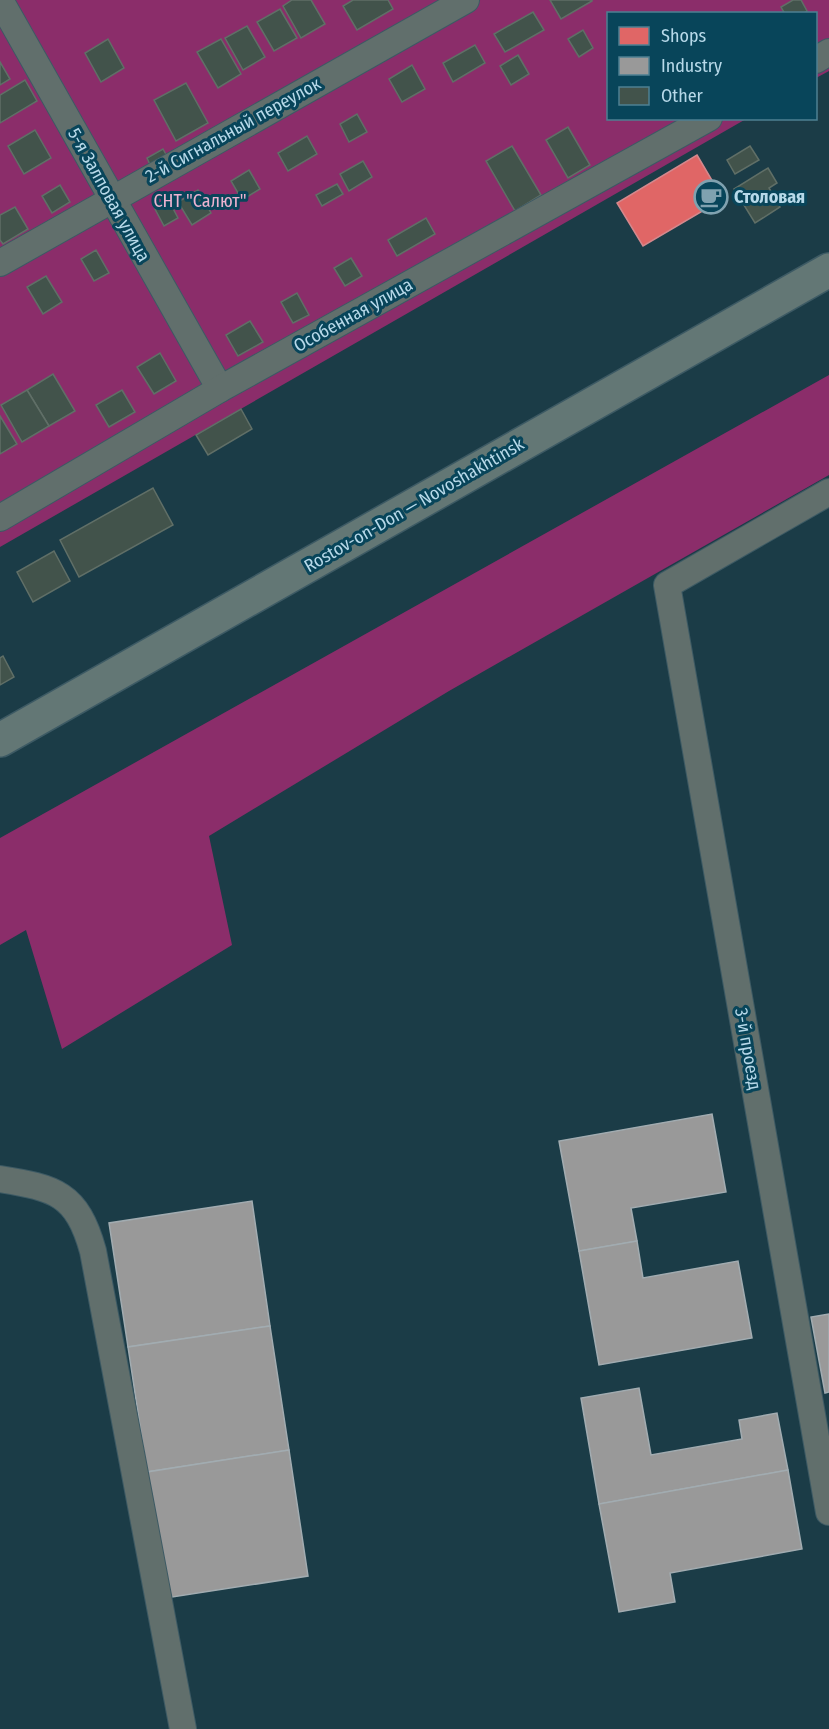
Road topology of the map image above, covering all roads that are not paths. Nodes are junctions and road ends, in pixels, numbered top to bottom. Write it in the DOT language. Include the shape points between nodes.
graph roads {
  1 [pos="466,0"];
  2 [pos="6,5"];
  3 [pos="705,120"];
  4 [pos="111,198"];
  5 [pos="0,262"];
  6 [pos="829,270"];
  7 [pos="220,389"];
  8 [pos="829,492"];
  9 [pos="0,518"];
  10 [pos="0,741"];
  11 [pos="0,1179"];
  12 [pos="829,1512"];
  13 [pos="183,1729"];
  1 -- 4 [label="street, 2-й Сигнальный переулок"];
  2 -- 4 [label="street, 5-я Залповая улица"];
  3 -- 7 [label="street, Особенная улица"];
  4 -- 5 [label="street, 2-й Сигнальный переулок"];
  4 -- 7 [label="street, 5-я Залповая улица"];
  6 -- 10 [label="main road, Rostov-on-Don — Novoshakhtinsk"];
  7 -- 9 [label="street, Особенная улица"];
  8 -- 12 [label="street, 3-й проезд" via="667,585"];
  11 -- 13 [label="street" via="40,1185 69,1202 86,1224"];
}
